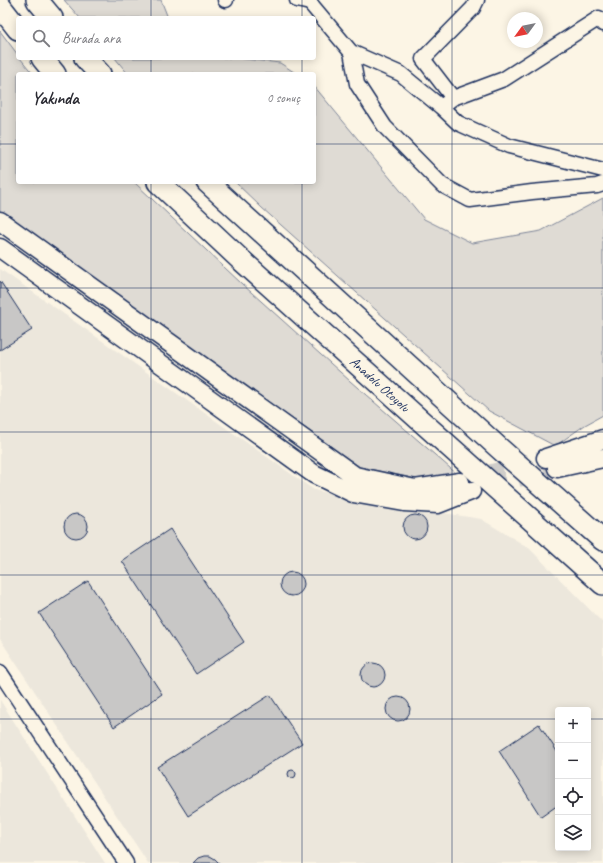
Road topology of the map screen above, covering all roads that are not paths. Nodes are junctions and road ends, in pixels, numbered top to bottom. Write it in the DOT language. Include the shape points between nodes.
graph roads {
  1 [pos="36,0"];
  2 [pos="297,0"];
  3 [pos="477,0"];
  4 [pos="0,6"];
  5 [pos="50,16"];
  6 [pos="603,24"];
  7 [pos="16,26"];
  8 [pos="351,52"];
  9 [pos="44,60"];
  10 [pos="87,60"];
  11 [pos="53,72"];
  12 [pos="98,72"];
  13 [pos="453,98"];
  14 [pos="441,107"];
  15 [pos="603,170"];
  16 [pos="160,184"];
  17 [pos="210,184"];
  18 [pos="603,184"];
  19 [pos="0,221"];
  20 [pos="0,248"];
  21 [pos="603,438"];
  22 [pos="603,458"];
  23 [pos="603,540"];
  24 [pos="603,584"];
  25 [pos="0,672"];
  26 [pos="126,863"];
  1 -- 5 [label="highway"];
  2 -- 8 [label="street" via="310,3"];
  3 -- 13 [label="street" via="473,8 423,59"];
  4 -- 7 [label="highway"];
  6 -- 13 [label="street" via="599,18 504,79"];
  8 -- 14 [label="street" via="400,74"];
  8 -- 18 [label="street" via="357,84 385,128 442,185 470,200"];
  9 -- 11 [label="highway"];
  10 -- 12 [label="highway"];
  13 -- 14 [label="street"];
  14 -- 15 [label="street" via="458,123 509,146"];
  16 -- 24 [label="highway, Anadolu Otoyolu" via="240,259"];
  17 -- 23 [label="highway"];
  19 -- 20 [label="main road" via="355,476 414,489 466,486 438,504 404,502 353,493 314,474"];
  21 -- 22 [label="main road" via="551,463"];
  25 -- 26 [label="street"];
}
